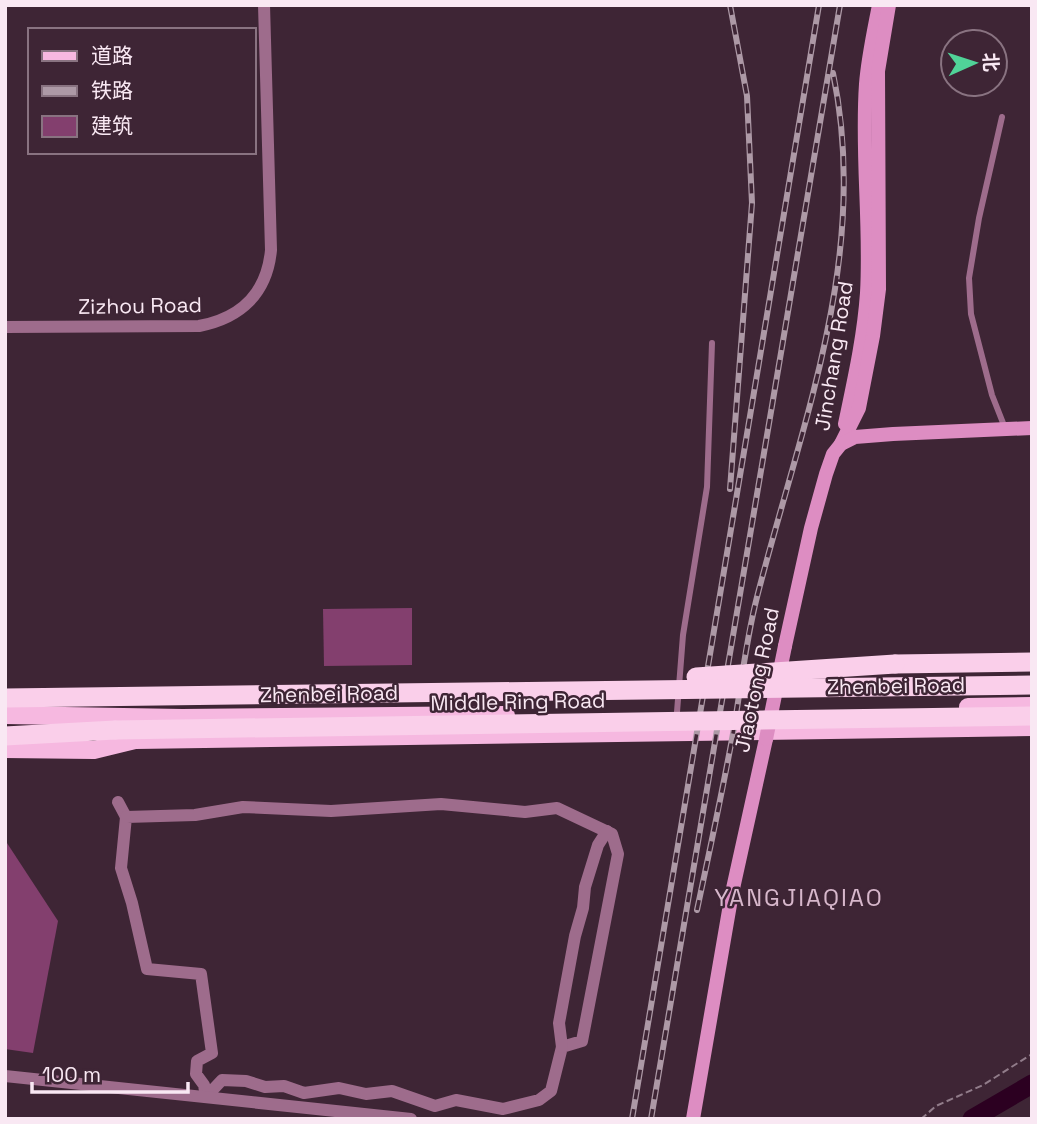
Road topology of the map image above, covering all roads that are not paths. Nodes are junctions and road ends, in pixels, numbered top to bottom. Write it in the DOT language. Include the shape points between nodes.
graph roads {
  1 [pos="264,5"];
  2 [pos="878,5"];
  3 [pos="889,5"];
  4 [pos="1002,117"];
  5 [pos="5,327"];
  6 [pos="712,343"];
  7 [pos="1005,428"];
  8 [pos="1032,428"];
  9 [pos="841,443"];
  10 [pos="1032,662"];
  11 [pos="1032,685"];
  12 [pos="5,689"];
  13 [pos="471,691"];
  14 [pos="5,698"];
  15 [pos="1032,706"];
  16 [pos="677,712"];
  17 [pos="5,715"];
  18 [pos="81,716"];
  19 [pos="1032,716"];
  20 [pos="5,727"];
  21 [pos="1032,727"];
  22 [pos="115,730"];
  23 [pos="5,737"];
  24 [pos="135,740"];
  25 [pos="5,749"];
  26 [pos="118,802"];
  27 [pos="126,817"];
  28 [pos="607,831"];
  29 [pos="562,1047"];
  30 [pos="5,1076"];
  31 [pos="206,1097"];
  32 [pos="411,1119"];
  33 [pos="693,1119"];
  1 -- 5 [label="street, Zizhou Road" via="271,250 262,286 230,316 198,326"];
  2 -- 9 [label="main road, Jinchang Road" via="866,83 869,235 864,333"];
  3 -- 9 [label="main road, Jinchang Road" via="878,71 879,289 859,408"];
  4 -- 7 [label="lane" via="969,278 971,314"];
  6 -- 16 [label="lane" via="707,487 683,635"];
  7 -- 8 [label="main road"];
  7 -- 9 [label="main road" via="855,438"];
  9 -- 33 [label="main road, Jiaotong Road, bridge" via="833,454 819,501 785,646 732,893"];
  10 -- 13 [label="highway, bridge" via="895,664"];
  11 -- 13 [label="highway, Middle Ring Road, bridge"];
  12 -- 18 [label="main road"];
  13 -- 14 [label="highway, Middle Ring Road, bridge"];
  15 -- 16 [label="main road, Zhenbei Road"];
  16 -- 18 [label="main road, Zhenbei Road"];
  17 -- 18 [label="main road, Zhenbei Road"];
  19 -- 22 [label="highway, Middle Ring Road, bridge"];
  20 -- 22 [label="highway, Middle Ring Road"];
  21 -- 24 [label="main road, Zhenbei Road"];
  22 -- 23 [label="highway"];
  23 -- 24 [label="main road, Zhenbei Road"];
  24 -- 25 [label="main road, Zhenbei Road" via="94,750"];
  26 -- 27 [label="street"];
  27 -- 28 [label="street" via="195,815 243,807 331,811 441,804 525,812 558,808"];
  27 -- 31 [label="street" via="121,868 147,969 201,974 212,1053 197,1061 196,1074"];
  28 -- 29 [label="street" via="585,887 559,1023"];
  28 -- 29 [label="street" via="618,854 582,1041"];
  29 -- 31 [label="street" via="551,1091 539,1100 503,1109 456,1100 435,1106 393,1091 366,1094 339,1088 304,1093 284,1086 222,1080"];
  30 -- 31 [label="street"];
  31 -- 32 [label="street"];
}
